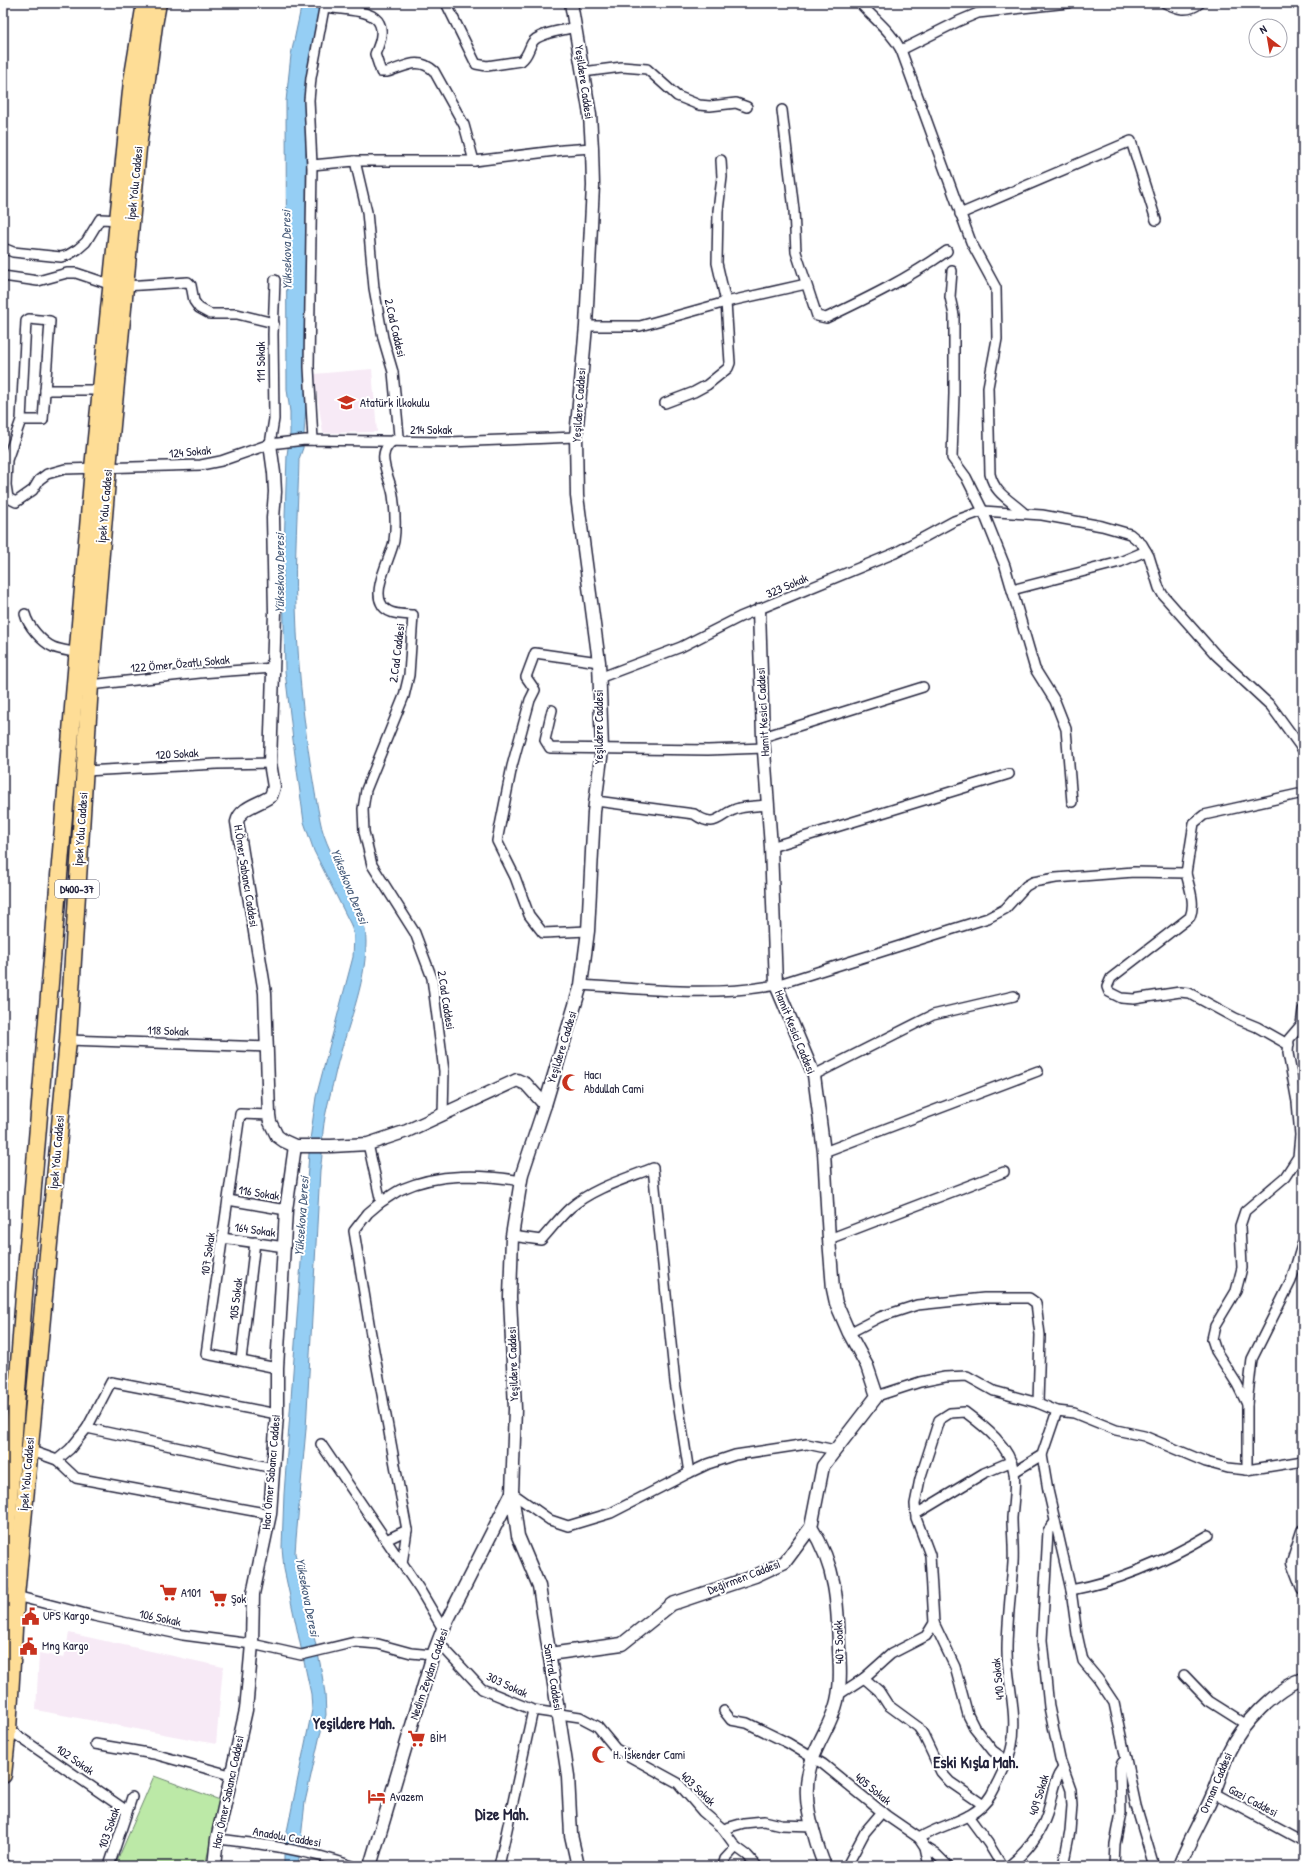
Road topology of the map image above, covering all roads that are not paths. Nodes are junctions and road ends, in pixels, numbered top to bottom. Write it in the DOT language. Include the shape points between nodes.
graph roads {
  1 [pos="145,3"];
  2 [pos="158,3"];
  3 [pos="446,3"];
  4 [pos="571,3"];
  5 [pos="860,3"];
  6 [pos="1068,3"];
  7 [pos="1165,3"];
  8 [pos="1200,3"];
  9 [pos="325,5"];
  10 [pos="576,27"];
  11 [pos="901,50"];
  12 [pos="583,72"];
  13 [pos="747,107"];
  14 [pos="782,110"];
  15 [pos="592,148"];
  16 [pos="721,160"];
  17 [pos="355,161"];
  18 [pos="474,161"];
  19 [pos="312,165"];
  20 [pos="960,214"];
  21 [pos="125,220"];
  22 [pos="1156,220"];
  23 [pos="3,248"];
  24 [pos="947,251"];
  25 [pos="952,271"];
  26 [pos="3,276"];
  27 [pos="275,280"];
  28 [pos="806,284"];
  29 [pos="118,285"];
  30 [pos="726,302"];
  31 [pos="274,323"];
  32 [pos="586,326"];
  33 [pos="45,390"];
  34 [pos="101,390"];
  35 [pos="665,403"];
  36 [pos="21,420"];
  37 [pos="576,437"];
  38 [pos="309,440"];
  39 [pos="391,441"];
  40 [pos="286,442"];
  41 [pos="270,444"];
  42 [pos="101,468"];
  43 [pos="983,510"];
  44 [pos="1024,513"];
  45 [pos="1146,551"];
  46 [pos="1012,590"];
  47 [pos="759,610"];
  48 [pos="25,614"];
  49 [pos="78,653"];
  50 [pos="599,662"];
  51 [pos="273,668"];
  52 [pos="598,678"];
  53 [pos="90,685"];
  54 [pos="923,687"];
  55 [pos="552,710"];
  56 [pos="764,743"];
  57 [pos="602,750"];
  58 [pos="1303,750"];
  59 [pos="270,763"];
  60 [pos="85,771"];
  61 [pos="1009,774"];
  62 [pos="1303,793"];
  63 [pos="596,801"];
  64 [pos="1072,802"];
  65 [pos="768,805"];
  66 [pos="771,847"];
  67 [pos="1186,873"];
  68 [pos="588,931"];
  69 [pos="581,985"];
  70 [pos="776,986"];
  71 [pos="1014,996"];
  72 [pos="1303,1010"];
  73 [pos="68,1040"];
  74 [pos="1289,1045"];
  75 [pos="268,1047"];
  76 [pos="1038,1071"];
  77 [pos="814,1075"];
  78 [pos="545,1105"];
  79 [pos="269,1115"];
  80 [pos="443,1115"];
  81 [pos="368,1144"];
  82 [pos="299,1146"];
  83 [pos="824,1152"];
  84 [pos="1004,1172"];
  85 [pos="521,1180"];
  86 [pos="228,1200"];
  87 [pos="381,1202"];
  88 [pos="286,1210"];
  89 [pos="512,1236"];
  90 [pos="222,1238"];
  91 [pos="829,1239"];
  92 [pos="255,1242"];
  93 [pos="1303,1242"];
  94 [pos="284,1247"];
  95 [pos="849,1332"];
  96 [pos="241,1360"];
  97 [pos="277,1368"];
  98 [pos="877,1396"];
  99 [pos="1038,1402"];
  100 [pos="1247,1404"];
  101 [pos="1056,1411"];
  102 [pos="277,1414"];
  103 [pos="87,1428"];
  104 [pos="320,1444"];
  105 [pos="29,1450"];
  106 [pos="835,1450"];
  107 [pos="1042,1455"];
  108 [pos="57,1460"];
  109 [pos="1303,1461"];
  110 [pos="1010,1462"];
  111 [pos="273,1468"];
  112 [pos="1247,1470"];
  113 [pos="1014,1472"];
  114 [pos="689,1473"];
  115 [pos="512,1492"];
  116 [pos="270,1514"];
  117 [pos="916,1514"];
  118 [pos="1055,1522"];
  119 [pos="811,1527"];
  120 [pos="407,1530"];
  121 [pos="1303,1531"];
  122 [pos="1209,1535"];
  123 [pos="386,1540"];
  124 [pos="402,1564"];
  125 [pos="3,1583"];
  126 [pos="1303,1588"];
  127 [pos="1071,1590"];
  128 [pos="16,1596"];
  129 [pos="934,1623"];
  130 [pos="443,1629"];
  131 [pos="439,1643"];
  132 [pos="252,1644"];
  133 [pos="549,1654"];
  134 [pos="433,1655"];
  135 [pos="1184,1674"];
  136 [pos="864,1678"];
  137 [pos="1303,1679"];
  138 [pos="838,1695"];
  139 [pos="533,1710"];
  140 [pos="724,1711"];
  141 [pos="558,1715"];
  142 [pos="1247,1725"];
  143 [pos="8,1729"];
  144 [pos="95,1744"];
  145 [pos="812,1758"];
  146 [pos="1126,1759"];
  147 [pos="1007,1761"];
  148 [pos="1063,1768"];
  149 [pos="3,1775"];
  150 [pos="230,1775"];
  151 [pos="1214,1793"];
  152 [pos="132,1797"];
  153 [pos="982,1804"];
  154 [pos="127,1811"];
  155 [pos="882,1812"];
  156 [pos="968,1816"];
  157 [pos="813,1826"];
  158 [pos="724,1828"];
  159 [pos="919,1838"];
  160 [pos="217,1839"];
  161 [pos="1303,1841"];
  162 [pos="736,1847"];
  163 [pos="925,1847"];
  164 [pos="109,1866"];
  165 [pos="214,1866"];
  166 [pos="352,1866"];
  167 [pos="370,1866"];
  168 [pos="499,1866"];
  169 [pos="578,1866"];
  170 [pos="723,1866"];
  171 [pos="757,1866"];
  172 [pos="825,1866"];
  173 [pos="847,1866"];
  174 [pos="929,1866"];
  175 [pos="948,1866"];
  176 [pos="1002,1866"];
  177 [pos="1009,1866"];
  178 [pos="1063,1866"];
  179 [pos="1114,1866"];
  180 [pos="1154,1866"];
  181 [pos="1179,1866"];
  1 -- 21 [label="highway, İpek Yolu Caddesi / D400-37" via="132,81"];
  2 -- 21 [label="highway, İpek Yolu Caddesi / D400-37" via="138,148"];
  3 -- 10 [label="street" via="476,64 487,66 521,61 526,58 532,42 537,37"];
  4 -- 10 [label="street, Yeşildere Caddesi"];
  5 -- 11 [label="street" via="895,39"];
  6 -- 11 [label="street" via="978,13"];
  7 -- 8 [label="street" via="1184,10"];
  9 -- 18 [label="street" via="371,14 379,22 383,31 375,54 381,72 421,63 434,71 464,125"];
  9 -- 19 [label="street" via="310,78"];
  10 -- 12 [label="street, Yeşildere Caddesi"];
  11 -- 20 [label="street"];
  12 -- 13 [label="street" via="622,67 647,69 677,96 699,105 736,103"];
  12 -- 15 [label="street, Yeşildere Caddesi"];
  14 -- 28 [label="street" via="794,210 796,252"];
  15 -- 18 [label="street"];
  15 -- 32 [label="street, Yeşildere Caddesi" via="593,186"];
  16 -- 30 [label="street" via="717,263"];
  17 -- 18 [label="street"];
  17 -- 19 [label="street"];
  17 -- 39 [label="street, 2.Cad Caddesi" via="367,212 374,288 383,338 393,372 399,436"];
  19 -- 38 [label="street"];
  20 -- 22 [label="street" via="1131,141"];
  20 -- 44 [label="street" via="971,242 996,288 996,339 988,387 990,474 997,490"];
  21 -- 23 [label="street" via="100,219 82,246 61,257 13,252"];
  21 -- 29 [label="highway, İpek Yolu Caddesi / D400-37"];
  24 -- 28 [label="street" via="921,269 826,318 817,316"];
  25 -- 43 [label="street" via="952,458"];
  26 -- 29 [label="street" via="38,281 76,273"];
  27 -- 31 [label="street, 111 Sokak"];
  28 -- 30 [label="street"];
  29 -- 31 [label="street" via="188,282 194,301 199,308 210,314 237,314"];
  29 -- 34 [label="highway, İpek Yolu Caddesi / D400-37"];
  29 -- 42 [label="highway, İpek Yolu Caddesi / D400-37"];
  30 -- 32 [label="street" via="640,326"];
  30 -- 35 [label="street" via="730,363 728,368 707,385"];
  31 -- 41 [label="street, 111 Sokak" via="274,419"];
  32 -- 37 [label="street, Yeşildere Caddesi"];
  33 -- 34 [label="street"];
  33 -- 36 [label="street" via="43,420"];
  33 -- 36 [label="street" via="50,321 29,319 26,321"];
  34 -- 42 [label="highway, İpek Yolu Caddesi / D400-37"];
  36 -- 42 [label="street, 124 Sokak" via="7,460 8,498 16,502 24,498 47,474 65,469"];
  37 -- 39 [label="street, 214 Sokak" via="449,442"];
  37 -- 50 [label="street, Yeşildere Caddesi" via="577,496"];
  38 -- 39 [label="street, 214 Sokak"];
  38 -- 40 [label="street, 214 Sokak"];
  39 -- 80 [label="street, 2.Cad Caddesi" via="383,461 393,494 394,540 378,589 381,603 390,612 413,616 413,633 404,696 366,790 363,809 364,832 372,865 415,933 432,978 444,1071"];
  40 -- 41 [label="street, 124 Sokak"];
  41 -- 42 [label="street, 124 Sokak" via="201,465"];
  41 -- 51 [label="street, H.Ömer Sabancı Caddesi" via="275,492"];
  42 -- 49 [label="highway, İpek Yolu Caddesi / D400-37"];
  42 -- 53 [label="highway, İpek Yolu Caddesi / D400-37"];
  43 -- 44 [label="street"];
  43 -- 46 [label="street"];
  43 -- 47 [label="street, 323 Sokak" via="954,521 895,553"];
  44 -- 45 [label="street" via="1102,526 1130,534"];
  45 -- 46 [label="street" via="1120,562"];
  45 -- 58 [label="street" via="1158,588 1163,595 1216,654 1271,706"];
  46 -- 64 [label="street" via="1035,669 1055,701 1066,729"];
  47 -- 52 [label="street, 323 Sokak" via="681,646"];
  47 -- 56 [label="street, Hamit Kesici Caddesi"];
  48 -- 49 [label="street" via="36,633 46,643"];
  49 -- 125 [label="highway, İpek Yolu Caddesi / D400-37"];
  50 -- 52 [label="street, Yeşildere Caddesi"];
  50 -- 68 [label="street" via="535,653 526,677 535,690 512,766 497,841 515,877 529,916 543,933"];
  51 -- 53 [label="street, 122 Ömer Özatlı Sokak"];
  51 -- 59 [label="street, H.Ömer Sabancı Caddesi"];
  52 -- 57 [label="street, Yeşildere Caddesi"];
  53 -- 60 [label="highway, İpek Yolu Caddesi / D400-37"];
  54 -- 56 [label="street"];
  55 -- 57 [label="street" via="545,740 550,748"];
  56 -- 57 [label="street"];
  56 -- 65 [label="street, Hamit Kesici Caddesi"];
  57 -- 63 [label="street, Yeşildere Caddesi"];
  59 -- 60 [label="street, 120 Sokak"];
  59 -- 75 [label="street, H.Ömer Sabancı Caddesi" via="274,787 271,796 244,810 237,822 265,993"];
  60 -- 73 [label="highway, İpek Yolu Caddesi / D400-37"];
  61 -- 66 [label="street"];
  62 -- 67 [label="street" via="1199,817 1194,823"];
  63 -- 65 [label="street" via="694,814 709,821 718,820 739,808"];
  63 -- 68 [label="street, Yeşildere Caddesi"];
  65 -- 66 [label="street, Hamit Kesici Caddesi"];
  66 -- 70 [label="street, Hamit Kesici Caddesi"];
  67 -- 70 [label="street" via="1134,872 1033,882 1005,909 988,918"];
  67 -- 74 [label="street" via="1194,910 1190,917 1111,978 1107,987 1109,992 1122,998 1134,999 1189,993"];
  68 -- 69 [label="street, Yeşildere Caddesi"];
  69 -- 70 [label="street" via="693,992 751,990"];
  69 -- 78 [label="street, Yeşildere Caddesi"];
  70 -- 77 [label="street, Hamit Kesici Caddesi"];
  71 -- 77 [label="street" via="933,1015"];
  72 -- 74 [label="street" via="1301,1025 1289,1040"];
  73 -- 75 [label="street, 118 Sokak"];
  73 -- 105 [label="highway, İpek Yolu Caddesi / D400-37"];
  74 -- 100 [label="street" via="1300,1135 1298,1157 1285,1177 1245,1211 1240,1226 1242,1268 1236,1291 1215,1326 1212,1339 1221,1361"];
  75 -- 79 [label="street, H.Ömer Sabancı Caddesi"];
  76 -- 83 [label="street"];
  77 -- 83 [label="street, Hamit Kesici Caddesi"];
  78 -- 80 [label="street" via="526,1084 517,1080"];
  78 -- 85 [label="street, Yeşildere Caddesi"];
  79 -- 82 [label="street, H.Ömer Sabancı Caddesi" via="277,1136 284,1142"];
  79 -- 86 [label="street, 107 Sokak" via="240,1114"];
  80 -- 81 [label="street"];
  81 -- 82 [label="street"];
  81 -- 87 [label="street"];
  82 -- 88 [label="street, Hacı Ömer Sabancı Caddesi"];
  83 -- 91 [label="street, Hamit Kesici Caddesi"];
  84 -- 91 [label="street"];
  85 -- 87 [label="street" via="496,1176 424,1181 401,1189"];
  85 -- 89 [label="street, Yeşildere Caddesi"];
  86 -- 88 [label="street, 116 Sokak"];
  86 -- 90 [label="street, 107 Sokak"];
  87 -- 120 [label="street" via="368,1213 354,1231"];
  88 -- 94 [label="street, Hacı Ömer Sabancı Caddesi"];
  89 -- 114 [label="street" via="542,1240 570,1208 580,1201 607,1186 653,1168 675,1382"];
  89 -- 115 [label="street, Yeşildere Caddesi" via="510,1297 515,1409"];
  90 -- 92 [label="street, 164 Sokak"];
  90 -- 96 [label="street, 107 Sokak" via="206,1354"];
  91 -- 95 [label="street, Hamit Kesici Caddesi" via="836,1303"];
  92 -- 94 [label="street, 164 Sokak"];
  92 -- 96 [label="street, 105 Sokak"];
  93 -- 100 [label="street" via="1291,1281 1252,1359"];
  94 -- 97 [label="street, Hacı Ömer Sabancı Caddesi"];
  95 -- 98 [label="street, Hamit Kesici Caddesi" via="867,1366"];
  95 -- 99 [label="street" via="880,1317 918,1305 984,1298 1029,1298 1036,1303 1040,1335"];
  96 -- 97 [label="street, 107 Sokak"];
  97 -- 102 [label="street, Hacı Ömer Sabancı Caddesi"];
  98 -- 99 [label="street" via="920,1382 967,1376 994,1391"];
  98 -- 106 [label="street, Değirmen Caddesi"];
  99 -- 101 [label="street"];
  100 -- 112 [label="street"];
  101 -- 107 [label="street"];
  101 -- 112 [label="street" via="1074,1413 1116,1430 1144,1436 1206,1462"];
  102 -- 103 [label="street" via="111,1382"];
  102 -- 111 [label="street, Hacı Ömer Sabancı Caddesi"];
  103 -- 108 [label="street"];
  103 -- 111 [label="street"];
  104 -- 123 [label="street"];
  105 -- 108 [label="street"];
  105 -- 128 [label="highway, İpek Yolu Caddesi / D400-37"];
  106 -- 114 [label="street" via="808,1444 735,1455"];
  106 -- 119 [label="street, Değirmen Caddesi" via="823,1466"];
  107 -- 113 [label="street"];
  107 -- 118 [label="street"];
  108 -- 116 [label="street" via="76,1478"];
  109 -- 112 [label="street"];
  110 -- 113 [label="street"];
  110 -- 117 [label="street" via="984,1474"];
  110 -- 117 [label="street" via="1004,1448 982,1425 965,1412 950,1413 939,1420 920,1479 915,1504"];
  111 -- 116 [label="street, Hacı Ömer Sabancı Caddesi"];
  113 -- 147 [label="street, 410 Sokak" via="1013,1560 1007,1652 1014,1731"];
  114 -- 115 [label="street" via="611,1513 568,1526 550,1520"];
  115 -- 130 [label="street, Nedim Zeydan Caddesi"];
  115 -- 133 [label="street, Santral Caddesi" via="518,1536 539,1586"];
  116 -- 132 [label="street, Hacı Ömer Sabancı Caddesi" via="253,1594"];
  117 -- 129 [label="street" via="930,1555"];
  118 -- 127 [label="street"];
  118 -- 148 [label="street" via="1048,1531 1042,1640 1049,1708"];
  119 -- 133 [label="street, Değirmen Caddesi" via="785,1562 755,1576 672,1604 622,1644"];
  119 -- 138 [label="street, 407 Soakk" via="820,1542 835,1588 840,1673"];
  120 -- 123 [label="street"];
  120 -- 124 [label="street"];
  121 -- 126 [label="street" via="1293,1562"];
  122 -- 127 [label="street" via="1149,1565 1094,1586"];
  123 -- 124 [label="street"];
  124 -- 130 [label="street"];
  127 -- 146 [label="street" via="1083,1661 1114,1702"];
  128 -- 132 [label="street, 106 Sokak" via="183,1635"];
  128 -- 143 [label="highway, İpek Yolu Caddesi / D400-37"];
  129 -- 136 [label="street" via="926,1636 891,1654"];
  129 -- 147 [label="street" via="955,1667 968,1715 974,1727 993,1751"];
  130 -- 131 [label="street, Nedim Zeydan Caddesi"];
  131 -- 134 [label="street, Nedim Zeydan Caddesi"];
  131 -- 139 [label="street, 303 Sokak" via="482,1689"];
  132 -- 134 [label="street, 106 Sokak" via="301,1655 354,1642"];
  132 -- 150 [label="street, Hacı Ömer Sabancı Caddesi" via="246,1710"];
  133 -- 141 [label="street, Santral Caddesi"];
  134 -- 167 [label="street, Nedim Zeydan Caddesi"];
  135 -- 142 [label="street" via="1209,1701"];
  136 -- 138 [label="street"];
  136 -- 153 [label="street" via="888,1705 918,1727 941,1772 950,1782"];
  137 -- 142 [label="street, Orman Caddesi" via="1282,1689"];
  138 -- 145 [label="street, 407 Soakk"];
  139 -- 141 [label="street, 303 Sokak"];
  139 -- 168 [label="street"];
  140 -- 145 [label="street, 405 Sokak" via="731,1720 747,1723 773,1735"];
  141 -- 158 [label="street, 403 Sokak" via="580,1718 597,1726 616,1749 678,1783 703,1812"];
  141 -- 169 [label="street, Santral Caddesi" via="568,1776 571,1835"];
  142 -- 151 [label="street, Orman Caddesi" via="1230,1749"];
  143 -- 149 [label="highway, İpek Yolu Caddesi / D400-37"];
  143 -- 154 [label="street, 102 Sokak"];
  144 -- 150 [label="street" via="154,1754"];
  145 -- 155 [label="street, 405 Sokak"];
  145 -- 157 [label="street, 407 Soakk" via="806,1797"];
  146 -- 179 [label="street" via="1120,1768 1121,1813"];
  146 -- 180 [label="street" via="1136,1806"];
  147 -- 153 [label="street, 410 Sokak" via="990,1796"];
  148 -- 177 [label="street, 409 Sokak" via="1054,1782 1040,1830 1021,1856"];
  148 -- 178 [label="street" via="1071,1790 1072,1806"];
  150 -- 160 [label="street, Hacı Ömer Sabancı Caddesi"];
  151 -- 161 [label="street, Gazi Caddesi"];
  151 -- 181 [label="street, Orman Caddesi"];
  152 -- 154 [label="street, 103 Sokak"];
  153 -- 156 [label="street, 410 Sokak"];
  154 -- 164 [label="street, 103 Sokak"];
  155 -- 159 [label="street, 405 Sokak"];
  155 -- 173 [label="street" via="865,1832"];
  156 -- 159 [label="street, 410 Sokak"];
  156 -- 176 [label="street"];
  157 -- 158 [label="street" via="781,1825 764,1821 744,1822"];
  157 -- 172 [label="street, 407 Soakk"];
  158 -- 162 [label="street"];
  159 -- 163 [label="street"];
  160 -- 165 [label="street, Hacı Ömer Sabancı Caddesi"];
  160 -- 166 [label="street, Anadolu Caddesi" via="267,1844 325,1856"];
  162 -- 170 [label="street" via="725,1859"];
  162 -- 171 [label="street"];
  163 -- 174 [label="street"];
  163 -- 175 [label="street"];
}
